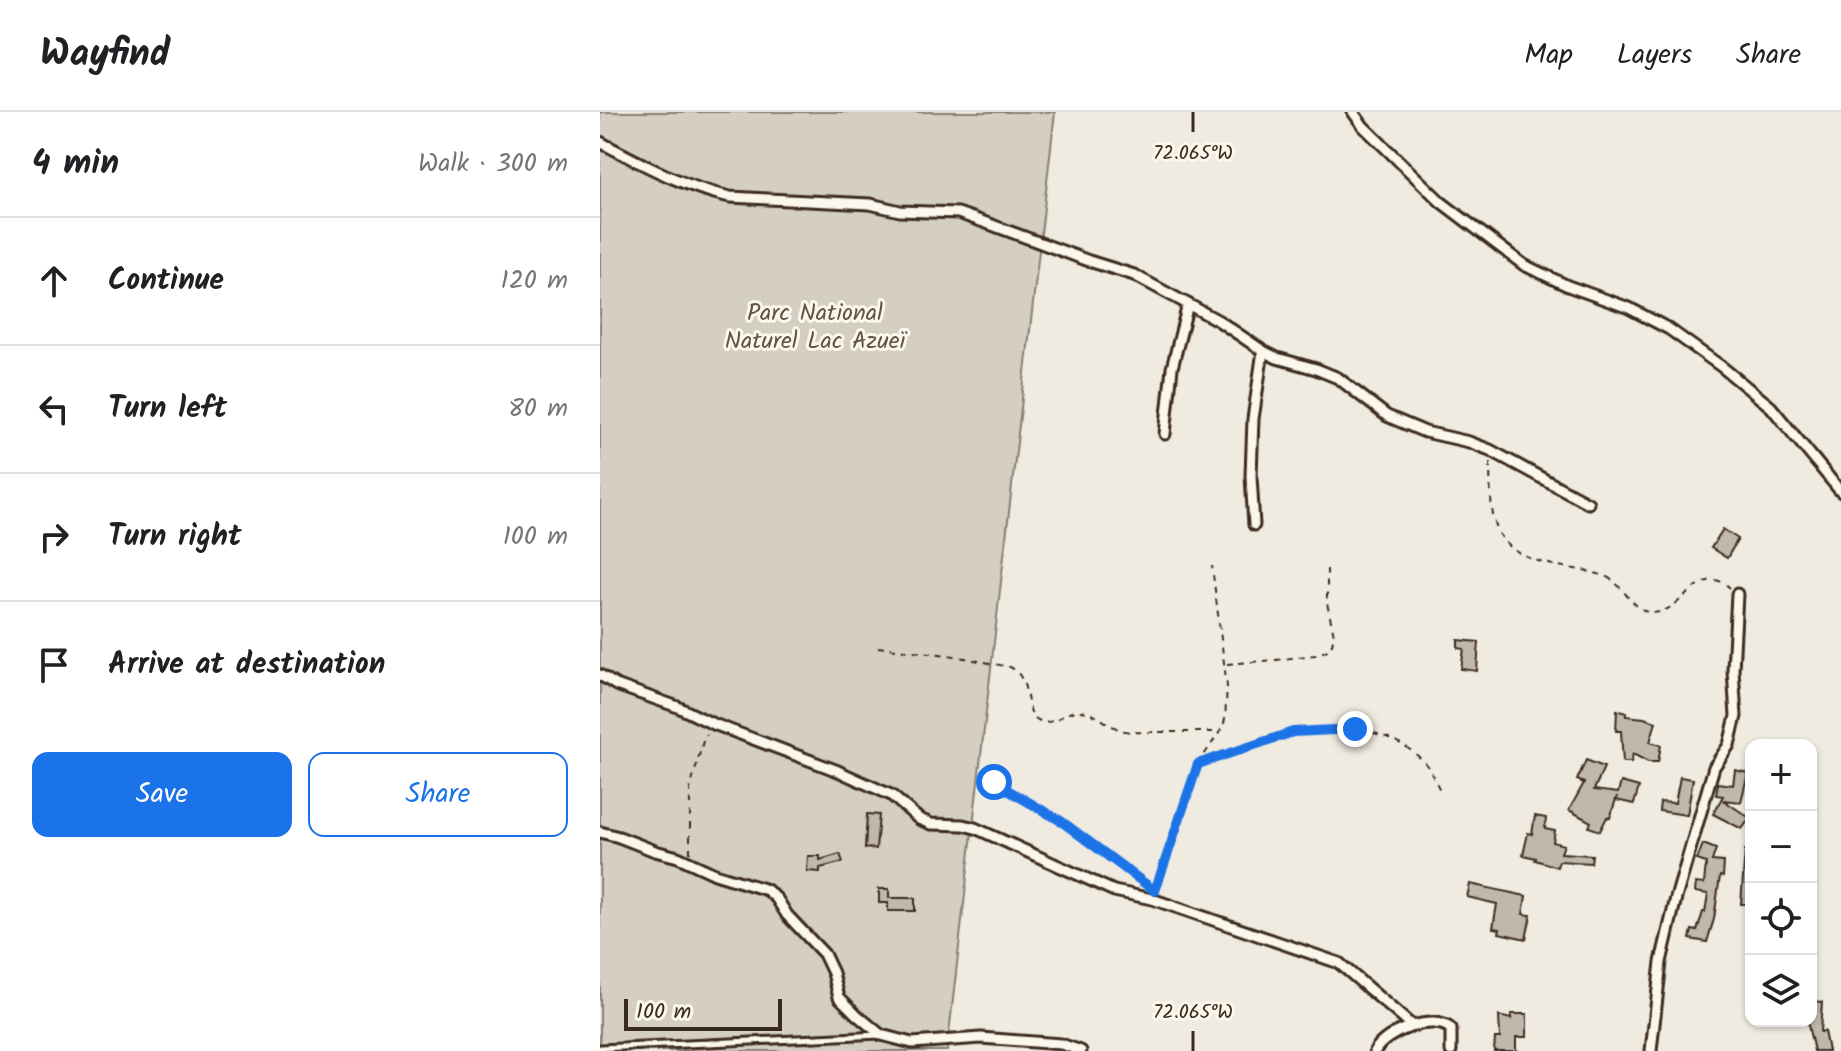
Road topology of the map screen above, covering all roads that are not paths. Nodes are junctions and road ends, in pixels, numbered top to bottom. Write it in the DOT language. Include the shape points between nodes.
graph roads {
  1 [pos="1353,112"];
  2 [pos="600,142"];
  3 [pos="1188,304"];
  4 [pos="1263,351"];
  5 [pos="1165,434"];
  6 [pos="1841,492"];
  7 [pos="1588,503"];
  8 [pos="1254,525"];
  9 [pos="1737,594"];
  10 [pos="600,675"];
  11 [pos="600,832"];
  12 [pos="1411,1025"];
  13 [pos="881,1035"];
  14 [pos="911,1047"];
  15 [pos="600,1048"];
  16 [pos="1081,1051"];
  17 [pos="1375,1051"];
  18 [pos="1451,1051"];
  19 [pos="1651,1051"];
  1 -- 6 [label="street" via="1441,202 1524,265 1629,308 1722,367 1771,407"];
  2 -- 3 [label="street" via="688,186 730,197 958,213 1134,275"];
  3 -- 4 [label="street"];
  3 -- 5 [label="street" via="1172,368"];
  4 -- 7 [label="street" via="1338,378 1402,424 1490,450"];
  4 -- 8 [label="street" via="1253,419"];
  9 -- 19 [label="street" via="1736,716 1729,745 1714,767 1676,898 1661,962"];
  10 -- 12 [label="street" via="838,771 891,795 931,824 975,828 1114,891 1339,963"];
  11 -- 13 [label="street" via="767,890 824,954 839,997"];
  12 -- 17 [label="street"];
  12 -- 18 [label="street" via="1448,1025"];
  13 -- 14 [label="street"];
  13 -- 15 [label="lane"];
  14 -- 16 [label="street" via="981,1038 1061,1044"];
}
